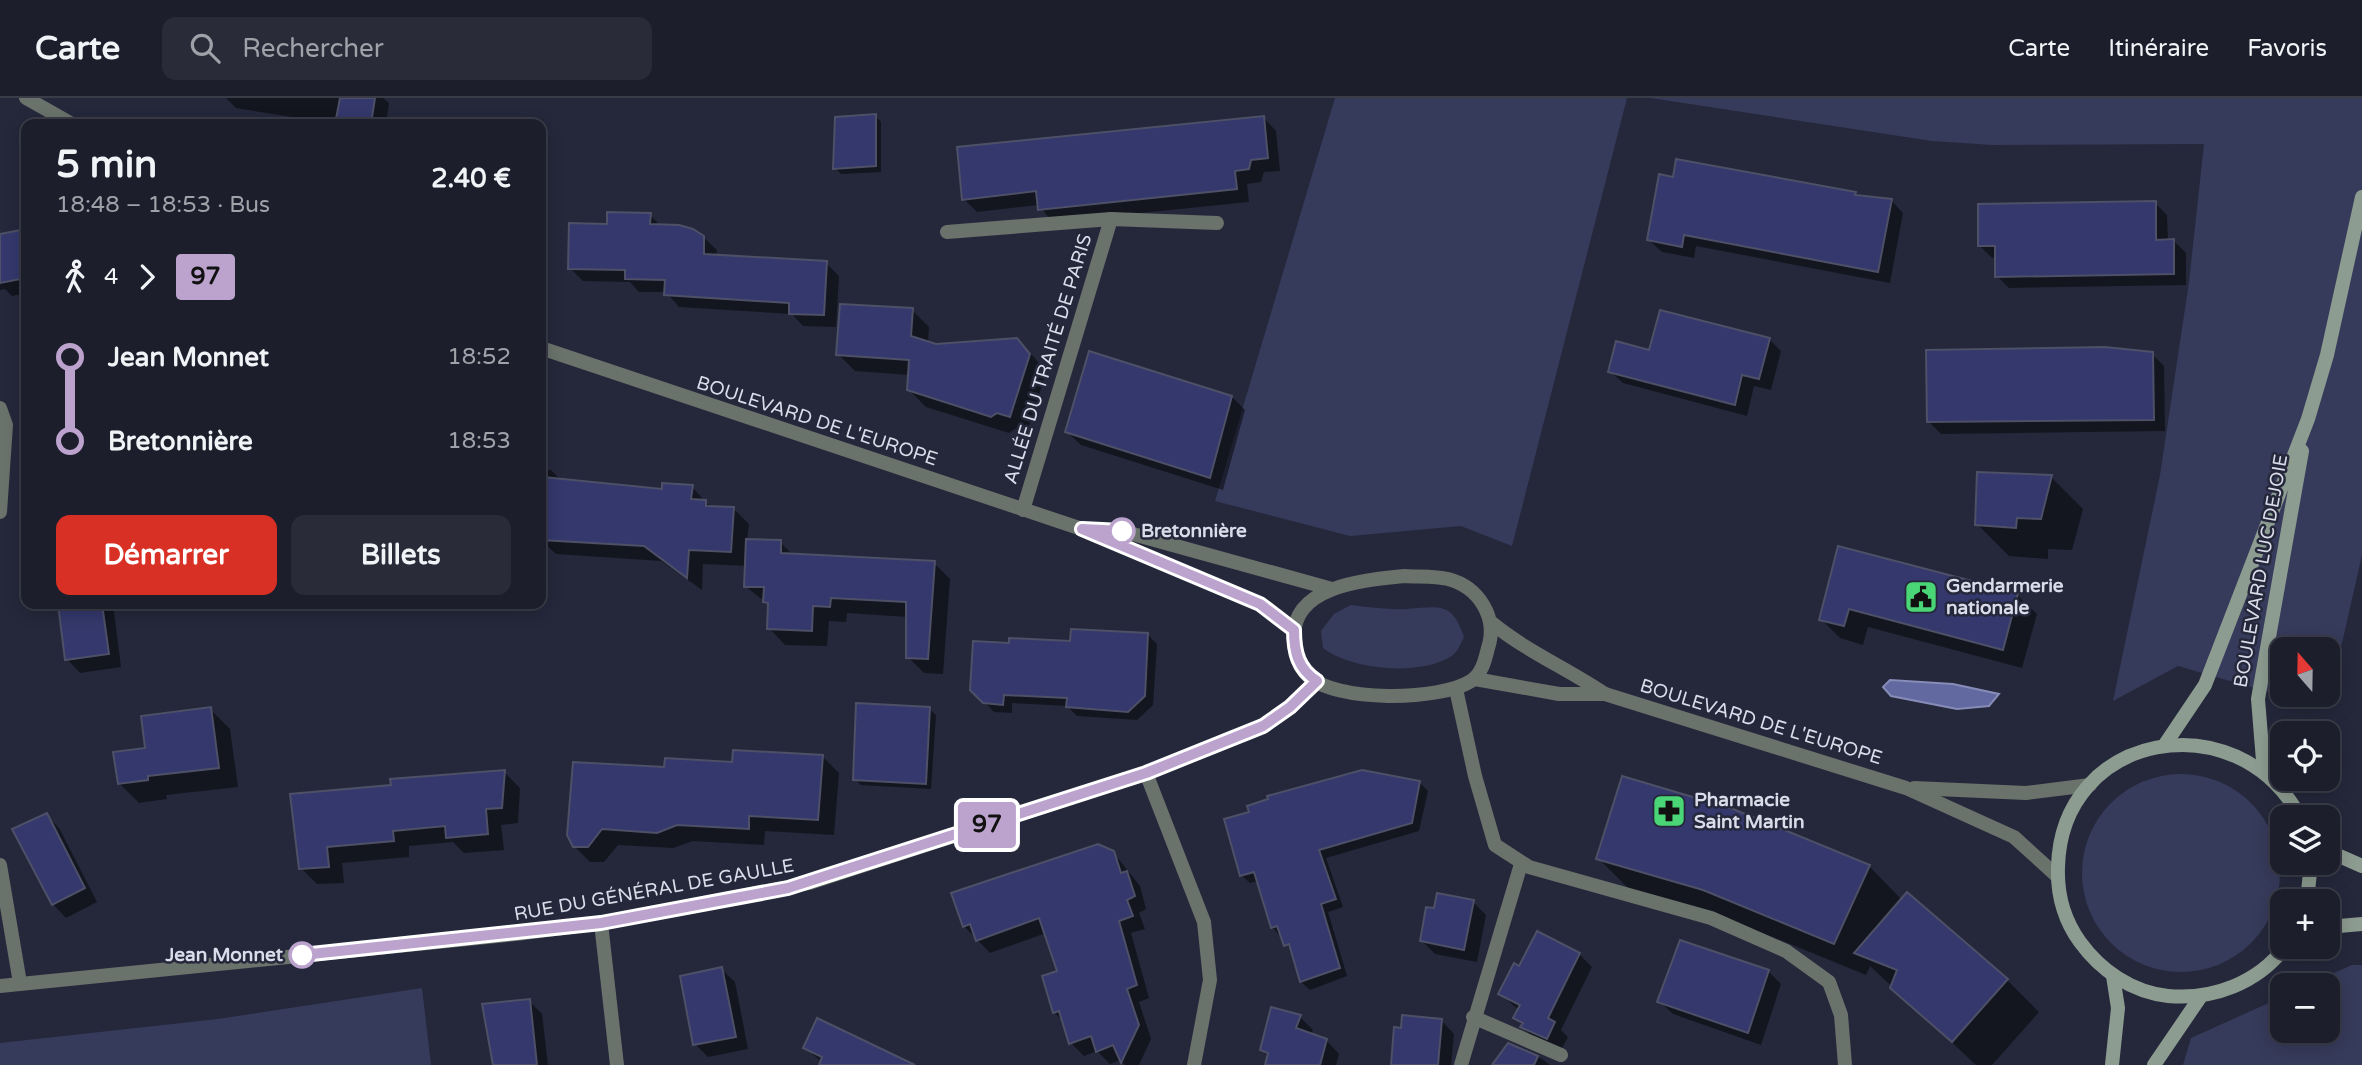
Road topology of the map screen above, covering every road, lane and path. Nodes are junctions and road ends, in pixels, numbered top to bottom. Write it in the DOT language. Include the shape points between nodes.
graph roads {
  1 [pos="26,98"];
  2 [pos="63,119"];
  3 [pos="2362,197"];
  4 [pos="1111,219"];
  5 [pos="1217,223"];
  6 [pos="947,232"];
  7 [pos="546,350"];
  8 [pos="0,408"];
  9 [pos="2308,419"];
  10 [pos="1023,510"];
  11 [pos="0,512"];
  12 [pos="1082,529"];
  13 [pos="1332,589"];
  14 [pos="1492,623"];
  15 [pos="1294,630"];
  16 [pos="1475,678"];
  17 [pos="1317,681"];
  18 [pos="1456,689"];
  19 [pos="1605,694"];
  20 [pos="2164,746"];
  21 [pos="1146,773"];
  22 [pos="2264,773"];
  23 [pos="2090,785"];
  24 [pos="1906,788"];
  25 [pos="2293,805"];
  26 [pos="2340,856"];
  27 [pos="1521,864"];
  28 [pos="0,865"];
  29 [pos="2362,866"];
  30 [pos="2057,876"];
  31 [pos="601,923"];
  32 [pos="2362,924"];
  33 [pos="2340,926"];
  34 [pos="2273,959"];
  35 [pos="2113,976"];
  36 [pos="20,983"];
  37 [pos="0,986"];
  38 [pos="2201,996"];
  39 [pos="1473,1017"];
  40 [pos="1561,1055"];
  41 [pos="617,1065"];
  42 [pos="1194,1065"];
  43 [pos="1461,1065"];
  44 [pos="1845,1065"];
  45 [pos="2112,1065"];
  46 [pos="2154,1065"];
  1 -- 2 [label="street"];
  3 -- 9 [label="main road, BOULEVARD LUC DEJOIE"];
  4 -- 5 [label="street, ALLÉE DU TRAITÉ DE PARIS"];
  4 -- 6 [label="street, ALLÉE DU TRAITÉ DE PARIS"];
  4 -- 10 [label="street, ALLÉE DU TRAITÉ DE PARIS"];
  7 -- 10 [label="street, BOULEVARD DE L'EUROPE"];
  8 -- 11 [label="street" via="6,425"];
  9 -- 20 [label="main road, BOULEVARD LUC DEJOIE" via="2205,685"];
  9 -- 22 [label="main road, BOULEVARD LUC DEJOIE" via="2258,699"];
  10 -- 12 [label="street, BOULEVARD DE L'EUROPE"];
  12 -- 13 [label="street, BOULEVARD DE L'EUROPE" via="1122,531"];
  12 -- 15 [label="street, BOULEVARD DE L'EUROPE" via="1260,604"];
  13 -- 14 [label="street" via="1405,576 1448,579 1472,591"];
  13 -- 15 [label="street" via="1304,609"];
  14 -- 16 [label="street" via="1483,665"];
  14 -- 19 [label="street, BOULEVARD DE L'EUROPE" via="1512,640"];
  15 -- 17 [label="street" via="1299,662"];
  16 -- 18 [label="street"];
  16 -- 19 [label="street, BOULEVARD DE L'EUROPE" via="1559,694"];
  17 -- 18 [label="street" via="1338,690 1390,696"];
  17 -- 21 [label="street, RUE DU GÉNÉRAL DE GAULLE" via="1263,726"];
  18 -- 27 [label="street" via="1486,822 1495,845"];
  19 -- 24 [label="street, BOULEVARD DE L'EUROPE"];
  20 -- 22 [label="main road" via="2202,745 2231,752"];
  20 -- 23 [label="main road" via="2123,759"];
  21 -- 31 [label="street, RUE DU GÉNÉRAL DE GAULLE" via="788,888"];
  21 -- 42 [label="street" via="1204,922 1210,980"];
  22 -- 25 [label="main road"];
  23 -- 24 [label="street, BOULEVARD DE L'EUROPE" via="2026,793"];
  23 -- 30 [label="main road" via="2066,824"];
  24 -- 30 [label="street, BOULEVARD DE L'EUROPE" via="2014,837"];
  26 -- 29 [label="main road"];
  27 -- 39 [label="street"];
  27 -- 44 [label="street" via="1711,918 1786,951 1829,982 1841,1015"];
  28 -- 36 [label="street"];
  30 -- 35 [label="main road" via="2062,906 2075,936"];
  31 -- 36 [label="street, RUE DU GÉNÉRAL DE GAULLE"];
  31 -- 41 [label="street"];
  32 -- 33 [label="main road"];
  34 -- 38 [label="main road" via="2245,982"];
  35 -- 38 [label="main road" via="2162,995"];
  35 -- 45 [label="main road" via="2118,1008"];
  36 -- 37 [label="street, RUE DU GÉNÉRAL DE GAULLE"];
  38 -- 46 [label="main road"];
  39 -- 40 [label="street"];
  39 -- 43 [label="street"];
}
